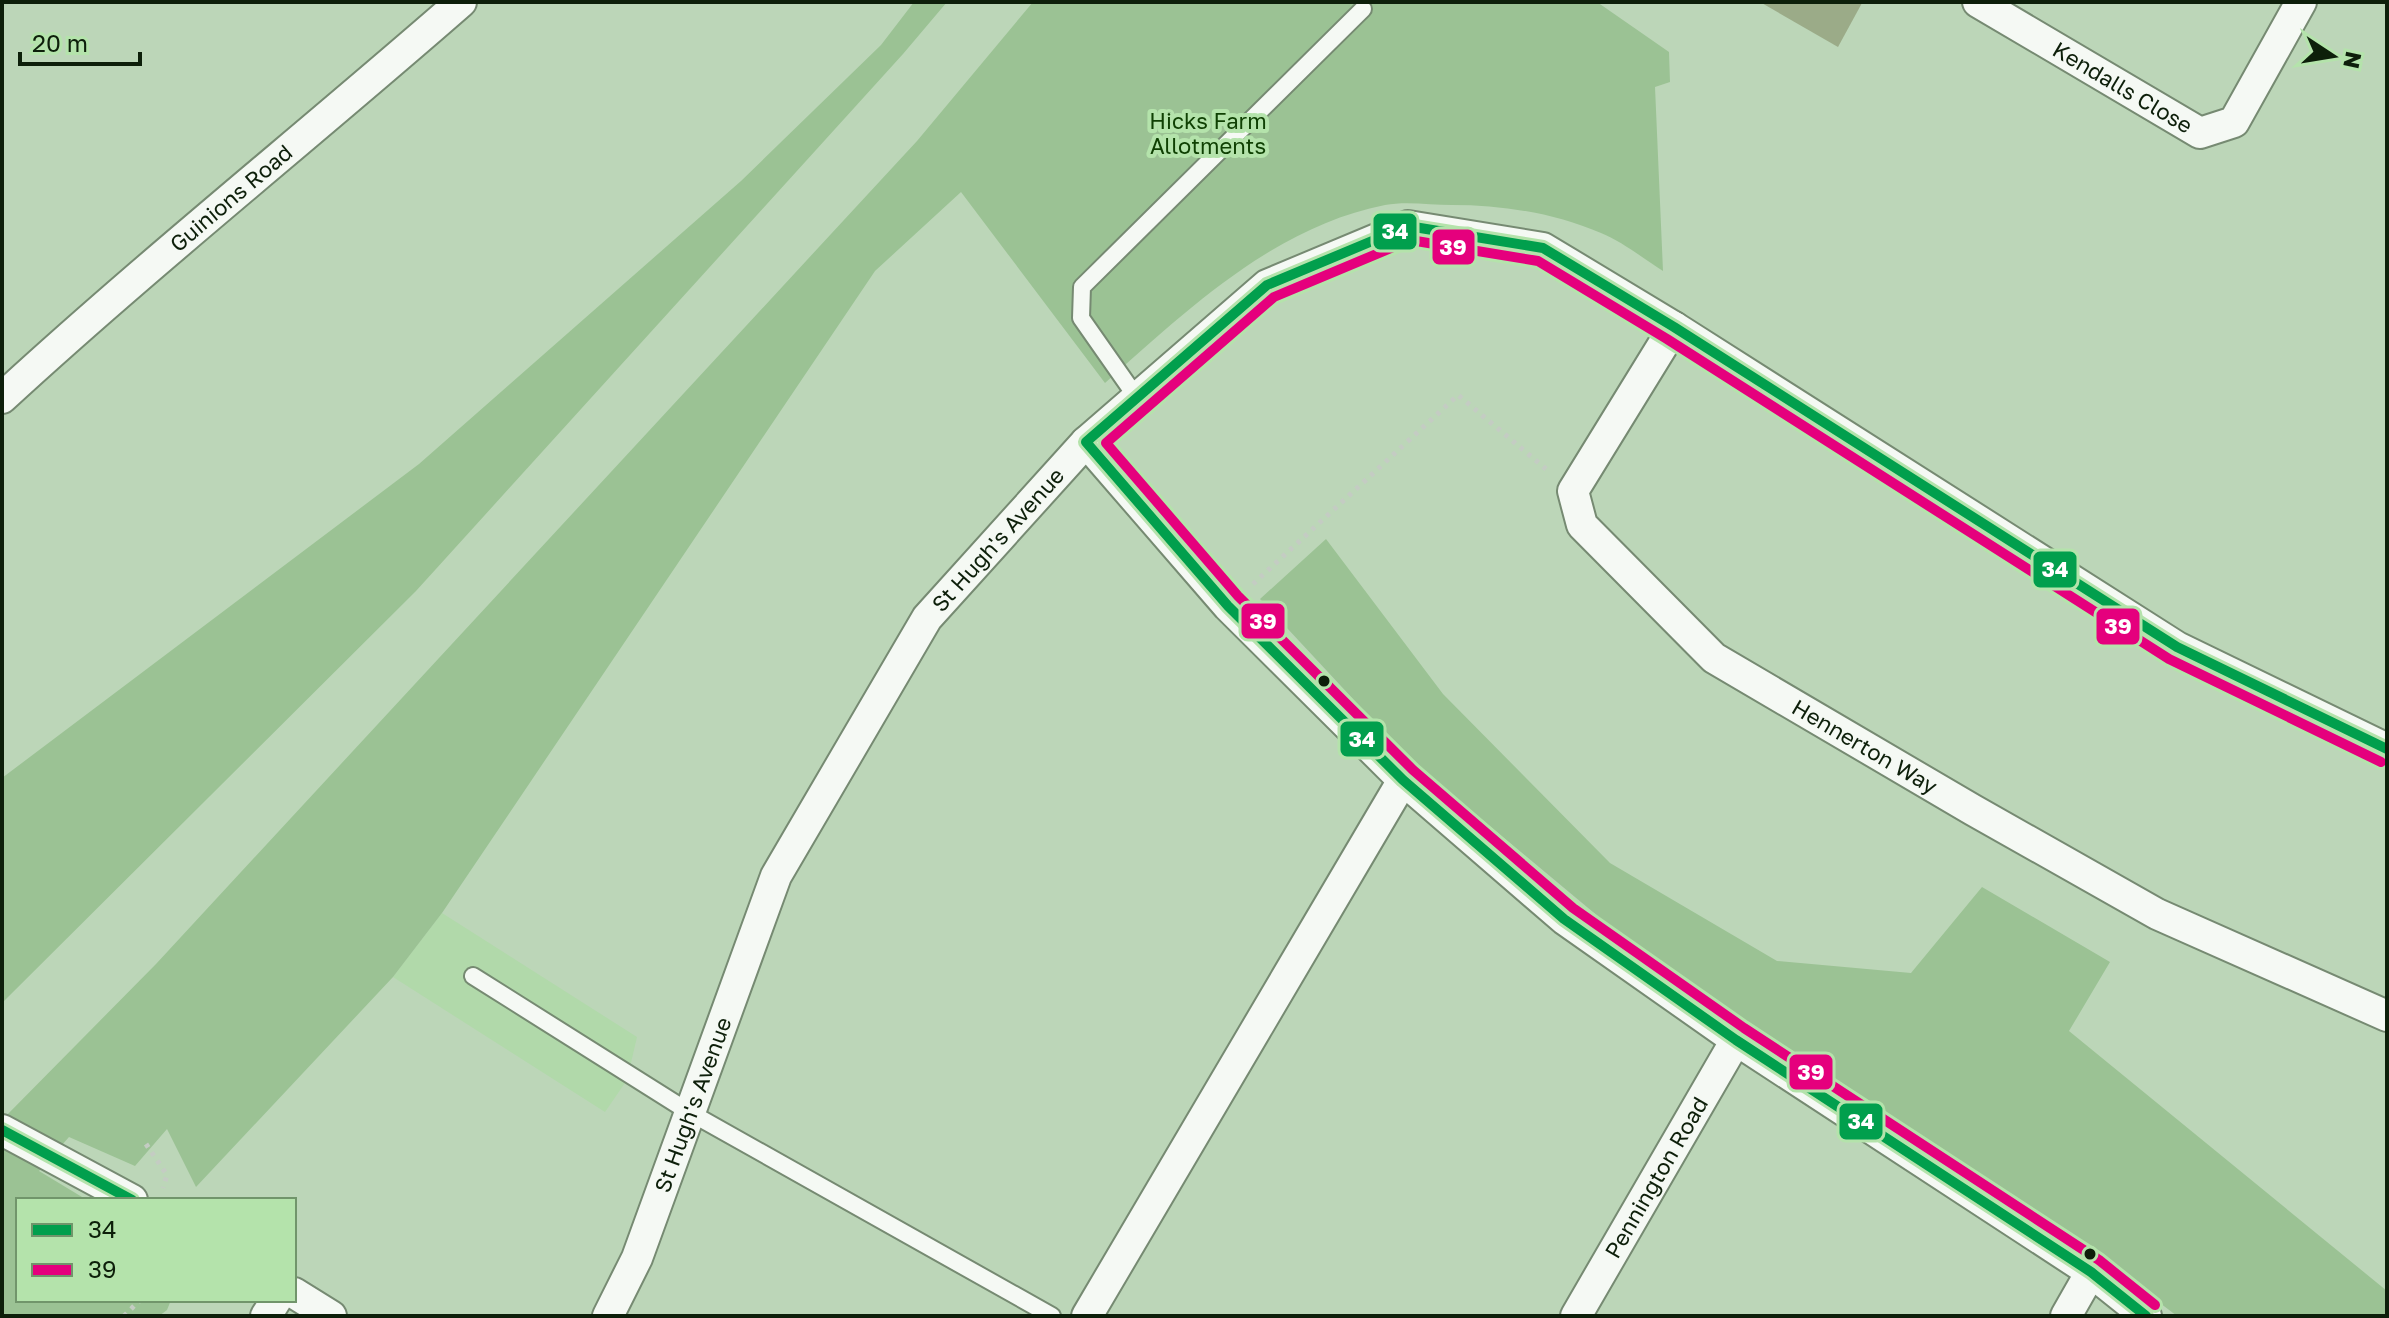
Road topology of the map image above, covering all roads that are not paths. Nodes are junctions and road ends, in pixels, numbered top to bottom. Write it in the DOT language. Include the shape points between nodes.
graph roads {
  1 [pos="461,2"];
  2 [pos="1978,2"];
  3 [pos="2301,2"];
  4 [pos="1363,9"];
  5 [pos="1674,327"];
  6 [pos="2,398"];
  7 [pos="1137,398"];
  8 [pos="1086,442"];
  9 [pos="2387,749"];
  10 [pos="1403,780"];
  11 [pos="473,976"];
  12 [pos="2387,1016"];
  13 [pos="1736,1040"];
  14 [pos="689,1112"];
  15 [pos="2,1130"];
  16 [pos="128,1198"];
  17 [pos="2091,1272"];
  18 [pos="296,1294"];
  19 [pos="331,1316"];
  20 [pos="608,1316"];
  21 [pos="1052,1316"];
  22 [pos="1087,1316"];
  23 [pos="1576,1316"];
  24 [pos="2066,1316"];
  25 [pos="2146,1316"];
  1 -- 6 [label="street, Guinions Road"];
  2 -- 3 [label="street, Kendalls Close" via="2200,133 2234,122"];
  4 -- 7 [label="lane" via="1082,287 1081,318"];
  5 -- 7 [label="street, St Hugh's Avenue" via="1543,248 1408,226 1267,285"];
  5 -- 9 [label="street, St Hugh's Avenue" via="2177,647"];
  5 -- 12 [label="street, Hennerton Way" via="1573,491 1582,525 1714,658 2157,914"];
  7 -- 8 [label="street, St Hugh's Avenue"];
  8 -- 10 [label="street" via="1228,606"];
  8 -- 14 [label="street, St Hugh's Avenue" via="927,618 776,876"];
  10 -- 13 [label="street" via="1564,919"];
  10 -- 22 [label="street"];
  11 -- 14 [label="lane"];
  13 -- 17 [label="street"];
  13 -- 23 [label="street, Pennington Road"];
  14 -- 20 [label="street, St Hugh's Avenue" via="637,1258"];
  14 -- 21 [label="lane"];
  15 -- 16 [label="street"];
  17 -- 24 [label="street"];
  17 -- 25 [label="street"];
  18 -- 19 [label="street"];
}
